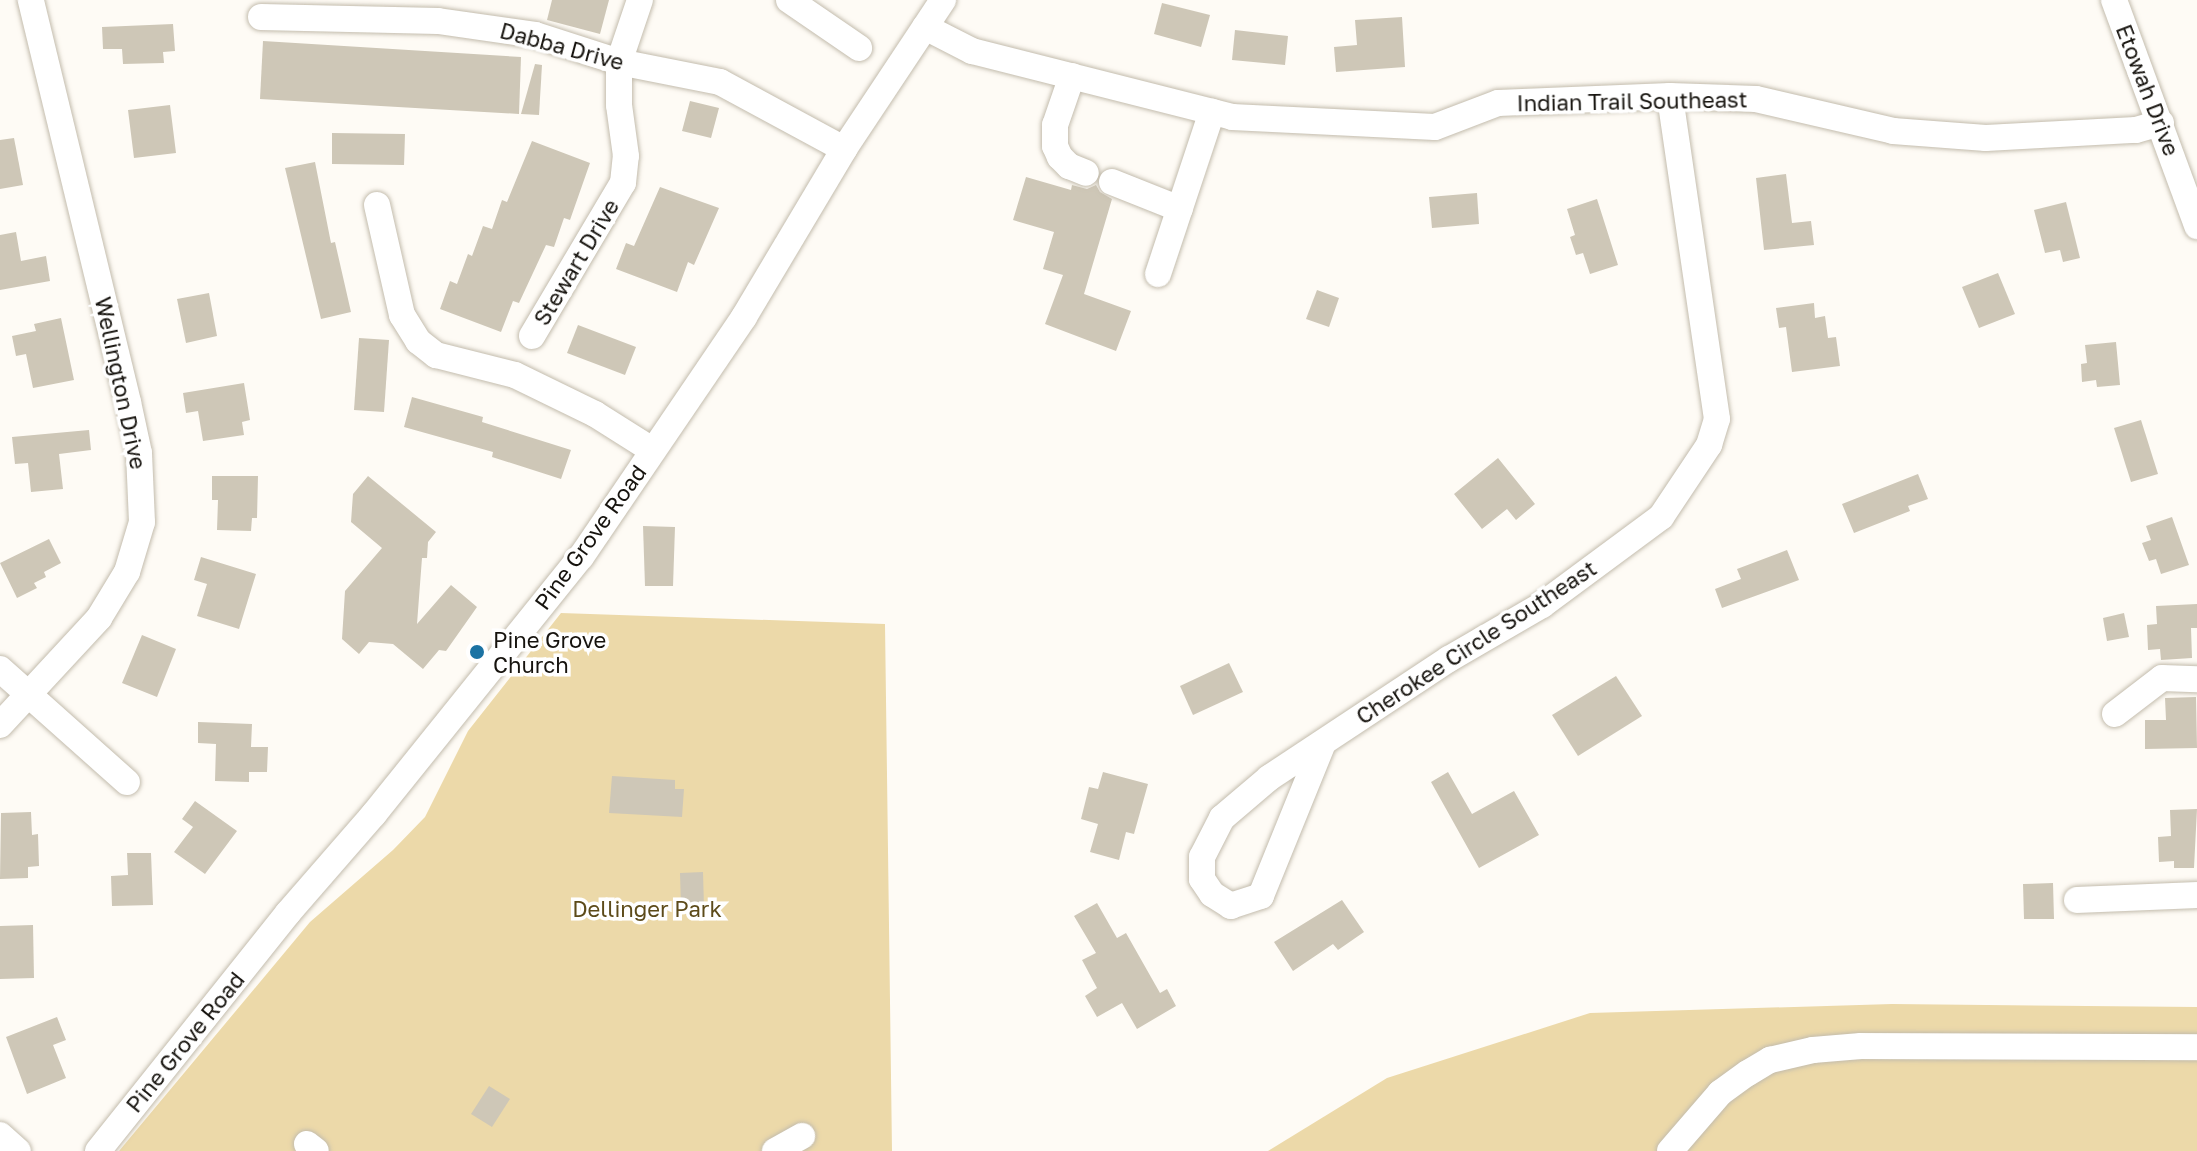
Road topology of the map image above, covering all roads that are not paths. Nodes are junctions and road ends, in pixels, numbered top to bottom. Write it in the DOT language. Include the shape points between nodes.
graph roads {
  1 [pos="31,0"];
  2 [pos="640,0"];
  3 [pos="789,0"];
  4 [pos="943,0"];
  5 [pos="2114,0"];
  6 [pos="438,11"];
  7 [pos="261,17"];
  8 [pos="925,27"];
  9 [pos="859,48"];
  10 [pos="619,62"];
  11 [pos="1072,76"];
  12 [pos="1670,96"];
  13 [pos="1212,112"];
  14 [pos="2161,123"];
  15 [pos="844,149"];
  16 [pos="2186,158"];
  17 [pos="1086,173"];
  18 [pos="1112,182"];
  19 [pos="377,205"];
  20 [pos="1180,209"];
  21 [pos="2197,226"];
  22 [pos="1158,274"];
  23 [pos="532,336"];
  24 [pos="652,450"];
  25 [pos="0,669"];
  26 [pos="2197,679"];
  27 [pos="30,694"];
  28 [pos="2115,714"];
  29 [pos="0,725"];
  30 [pos="1323,743"];
  31 [pos="127,782"];
  32 [pos="2197,895"];
  33 [pos="2077,900"];
  34 [pos="2197,1047"];
  35 [pos="0,1135"];
  36 [pos="802,1136"];
  37 [pos="18,1151"];
  38 [pos="98,1151"];
  39 [pos="775,1151"];
  40 [pos="1670,1151"];
  1 -- 27 [label="street, Wellington Drive" via="131,415 142,522 127,572 99,618"];
  2 -- 10 [label="street, Stewart Drive"];
  3 -- 9 [label="street"];
  4 -- 8 [label="street, Pine Grove Road"];
  5 -- 14 [label="street, Etowah Drive"];
  6 -- 7 [label="street, Dabba Drive"];
  6 -- 10 [label="street, Dabba Drive"];
  8 -- 11 [label="street, Indian Trail Southeast" via="972,51"];
  8 -- 15 [label="street, Pine Grove Road"];
  10 -- 15 [label="street, Dabba Drive" via="720,82"];
  10 -- 23 [label="street, Stewart Drive" via="623,183"];
  11 -- 13 [label="street, Indian Trail Southeast"];
  11 -- 17 [label="street" via="1055,125 1055,146 1069,166"];
  12 -- 13 [label="street, Indian Trail Southeast" via="1498,103 1435,127"];
  12 -- 14 [label="street, Indian Trail Southeast" via="1756,99 1893,131 1986,138 2136,130"];
  12 -- 30 [label="street, Cherokee Circle Southeast" via="1717,419 1709,445 1661,517 1542,605"];
  13 -- 20 [label="street"];
  14 -- 16 [label="street, Etowah Drive"];
  15 -- 24 [label="street, Pine Grove Road" via="744,317"];
  16 -- 21 [label="street, Etowah Drive"];
  18 -- 20 [label="street"];
  19 -- 24 [label="street" via="402,315 418,341 436,355 515,375 595,414"];
  20 -- 22 [label="street"];
  24 -- 38 [label="street, Pine Grove Road" via="581,557"];
  25 -- 27 [label="street"];
  26 -- 28 [label="street" via="2162,678"];
  27 -- 29 [label="street, Wellington Drive"];
  27 -- 31 [label="street"];
  30 -- 30 [label="street, Cherokee Circle Southeast" via="1269,778 1222,818 1202,857 1202,879 1212,894 1231,906 1261,896"];
  32 -- 33 [label="street"];
  34 -- 40 [label="street" via="1813,1050 1770,1060 1748,1073 1720,1093"];
  35 -- 37 [label="street"];
  36 -- 39 [label="street"];
}
